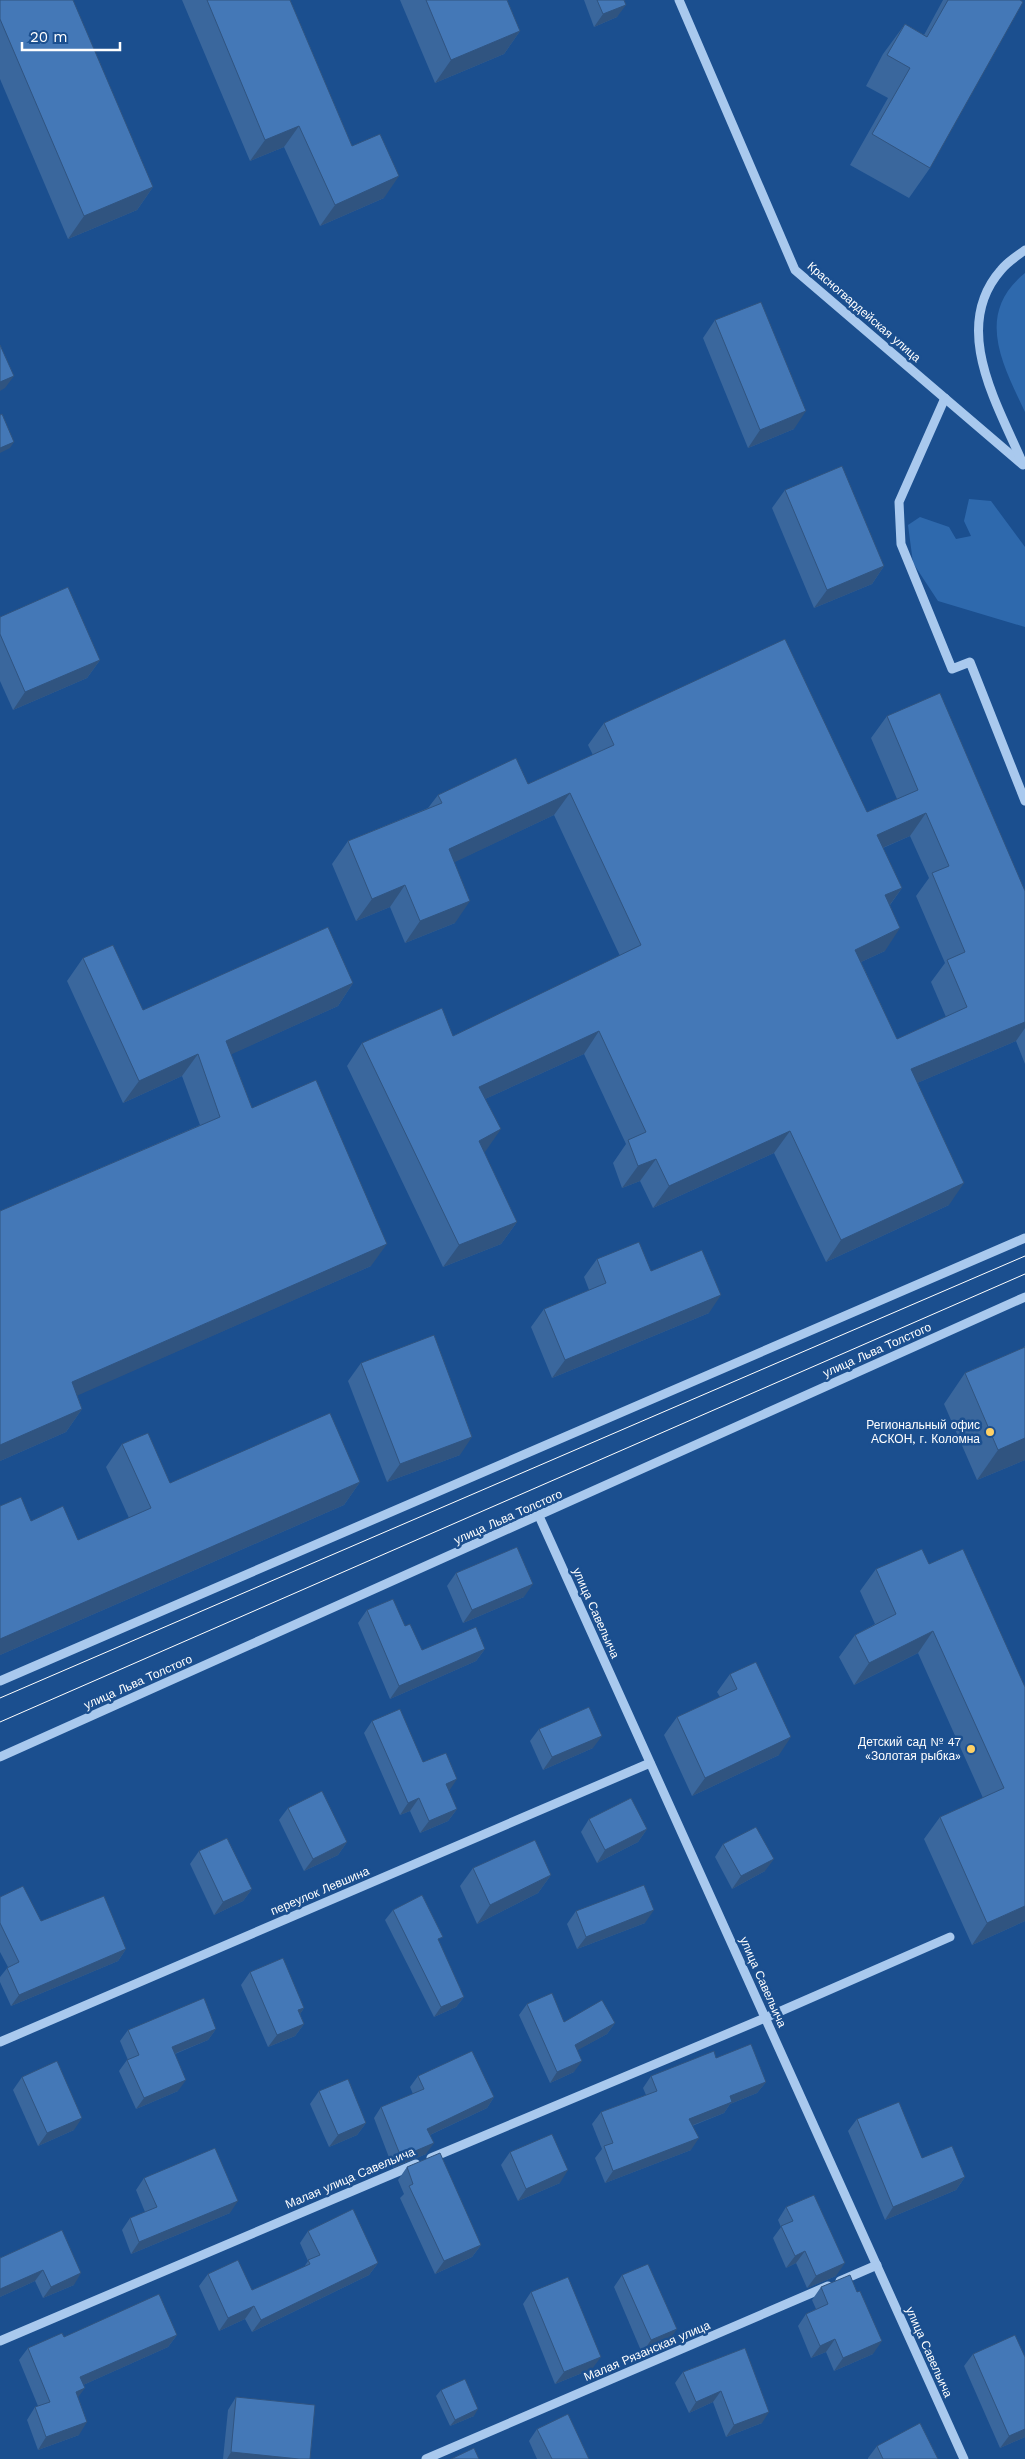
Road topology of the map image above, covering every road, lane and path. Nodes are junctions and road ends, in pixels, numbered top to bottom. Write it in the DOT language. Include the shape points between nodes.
graph roads {
  1 [pos="679,0"];
  2 [pos="1025,250"];
  3 [pos="945,398"];
  4 [pos="1024,467"];
  5 [pos="1025,801"];
  6 [pos="1025,1238"];
  7 [pos="1025,1297"];
  8 [pos="540,1516"];
  9 [pos="0,1681"];
  10 [pos="0,1757"];
  11 [pos="650,1763"];
  12 [pos="950,1937"];
  13 [pos="765,2018"];
  14 [pos="0,2042"];
  15 [pos="877,2265"];
  16 [pos="0,2341"];
  17 [pos="426,2459"];
  18 [pos="964,2459"];
  1 -- 3 [label="street, Красногвардейская улица" via="796,270"];
  2 -- 4 [label="street" via="1001,269 987,292 978,320 980,357"];
  3 -- 4 [label="street, Красногвардейская улица"];
  3 -- 5 [label="street" via="899,502 901,544 952,669 970,662"];
  6 -- 9 [label="street"];
  7 -- 8 [label="street, улица Льва Толстого"];
  8 -- 10 [label="street, улица Льва Толстого"];
  8 -- 11 [label="street, улица Савельича"];
  11 -- 13 [label="street, улица Савельича"];
  11 -- 14 [label="street, переулок Левшина"];
  12 -- 13 [label="street, Малая улица Савельича"];
  13 -- 15 [label="street, улица Савельича"];
  13 -- 16 [label="street, Малая улица Савельича"];
  15 -- 17 [label="street, Малая Рязанская улица"];
  15 -- 18 [label="street, улица Савельича"];
}
